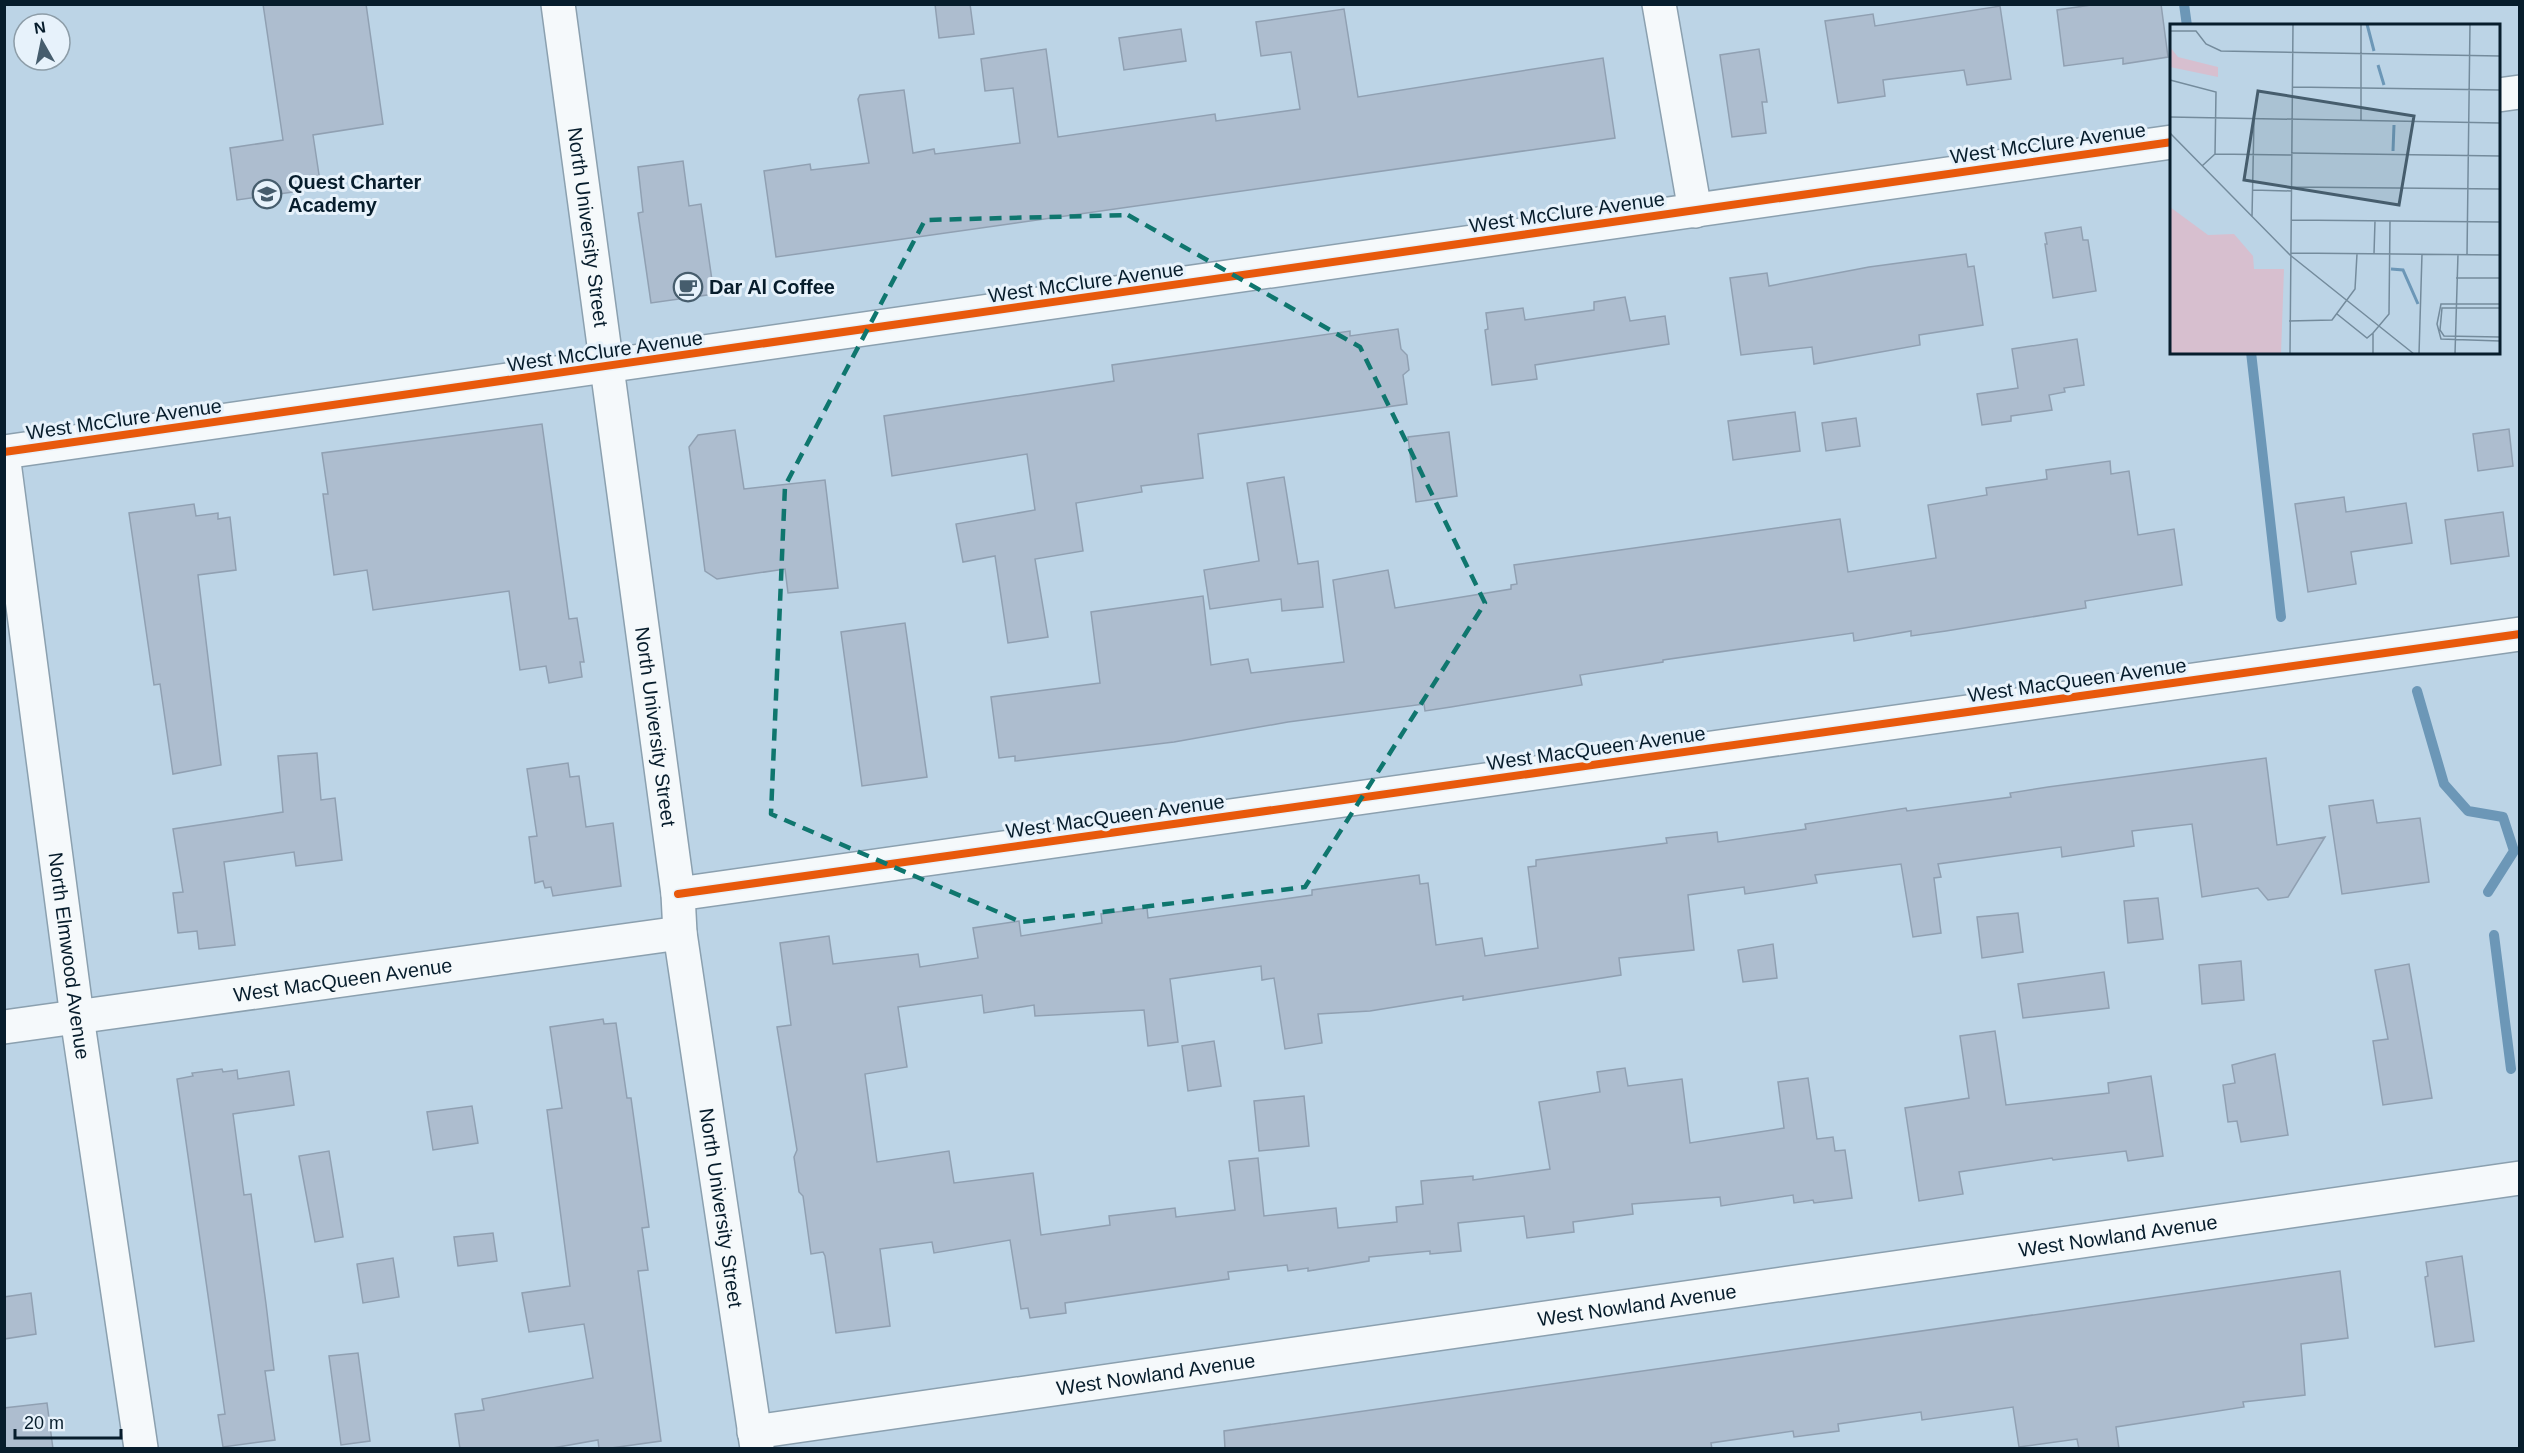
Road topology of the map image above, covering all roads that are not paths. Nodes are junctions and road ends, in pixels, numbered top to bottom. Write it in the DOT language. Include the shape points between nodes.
graph roads {
  1 [pos="558,4"];
  2 [pos="1659,4"];
  3 [pos="2520,92"];
  4 [pos="2500,95"];
  5 [pos="2170,142"];
  6 [pos="1695,211"];
  7 [pos="606,367"];
  8 [pos="4,452"];
  9 [pos="4,462"];
  10 [pos="2520,634"];
  11 [pos="678,894"];
  12 [pos="680,933"];
  13 [pos="77,1017"];
  14 [pos="4,1027"];
  15 [pos="2520,1178"];
  16 [pos="755,1440"];
  17 [pos="141,1449"];
  1 -- 7 [label="street, North University Street"];
  2 -- 6 [label="street"];
  3 -- 4 [label="street"];
  5 -- 6 [label="street, West McClure Avenue"];
  6 -- 7 [label="street, West McClure Avenue"];
  7 -- 8 [label="street, West McClure Avenue"];
  7 -- 11 [label="street, North University Street"];
  9 -- 13 [label="street, North Elmwood Avenue"];
  10 -- 11 [label="street, West MacQueen Avenue"];
  11 -- 12 [label="street, North University Street"];
  12 -- 13 [label="street, West MacQueen Avenue"];
  12 -- 16 [label="street, North University Street"];
  13 -- 14 [label="street, West MacQueen Avenue"];
  13 -- 17 [label="street, North Elmwood Avenue"];
  15 -- 16 [label="street, West Nowland Avenue"];
}
